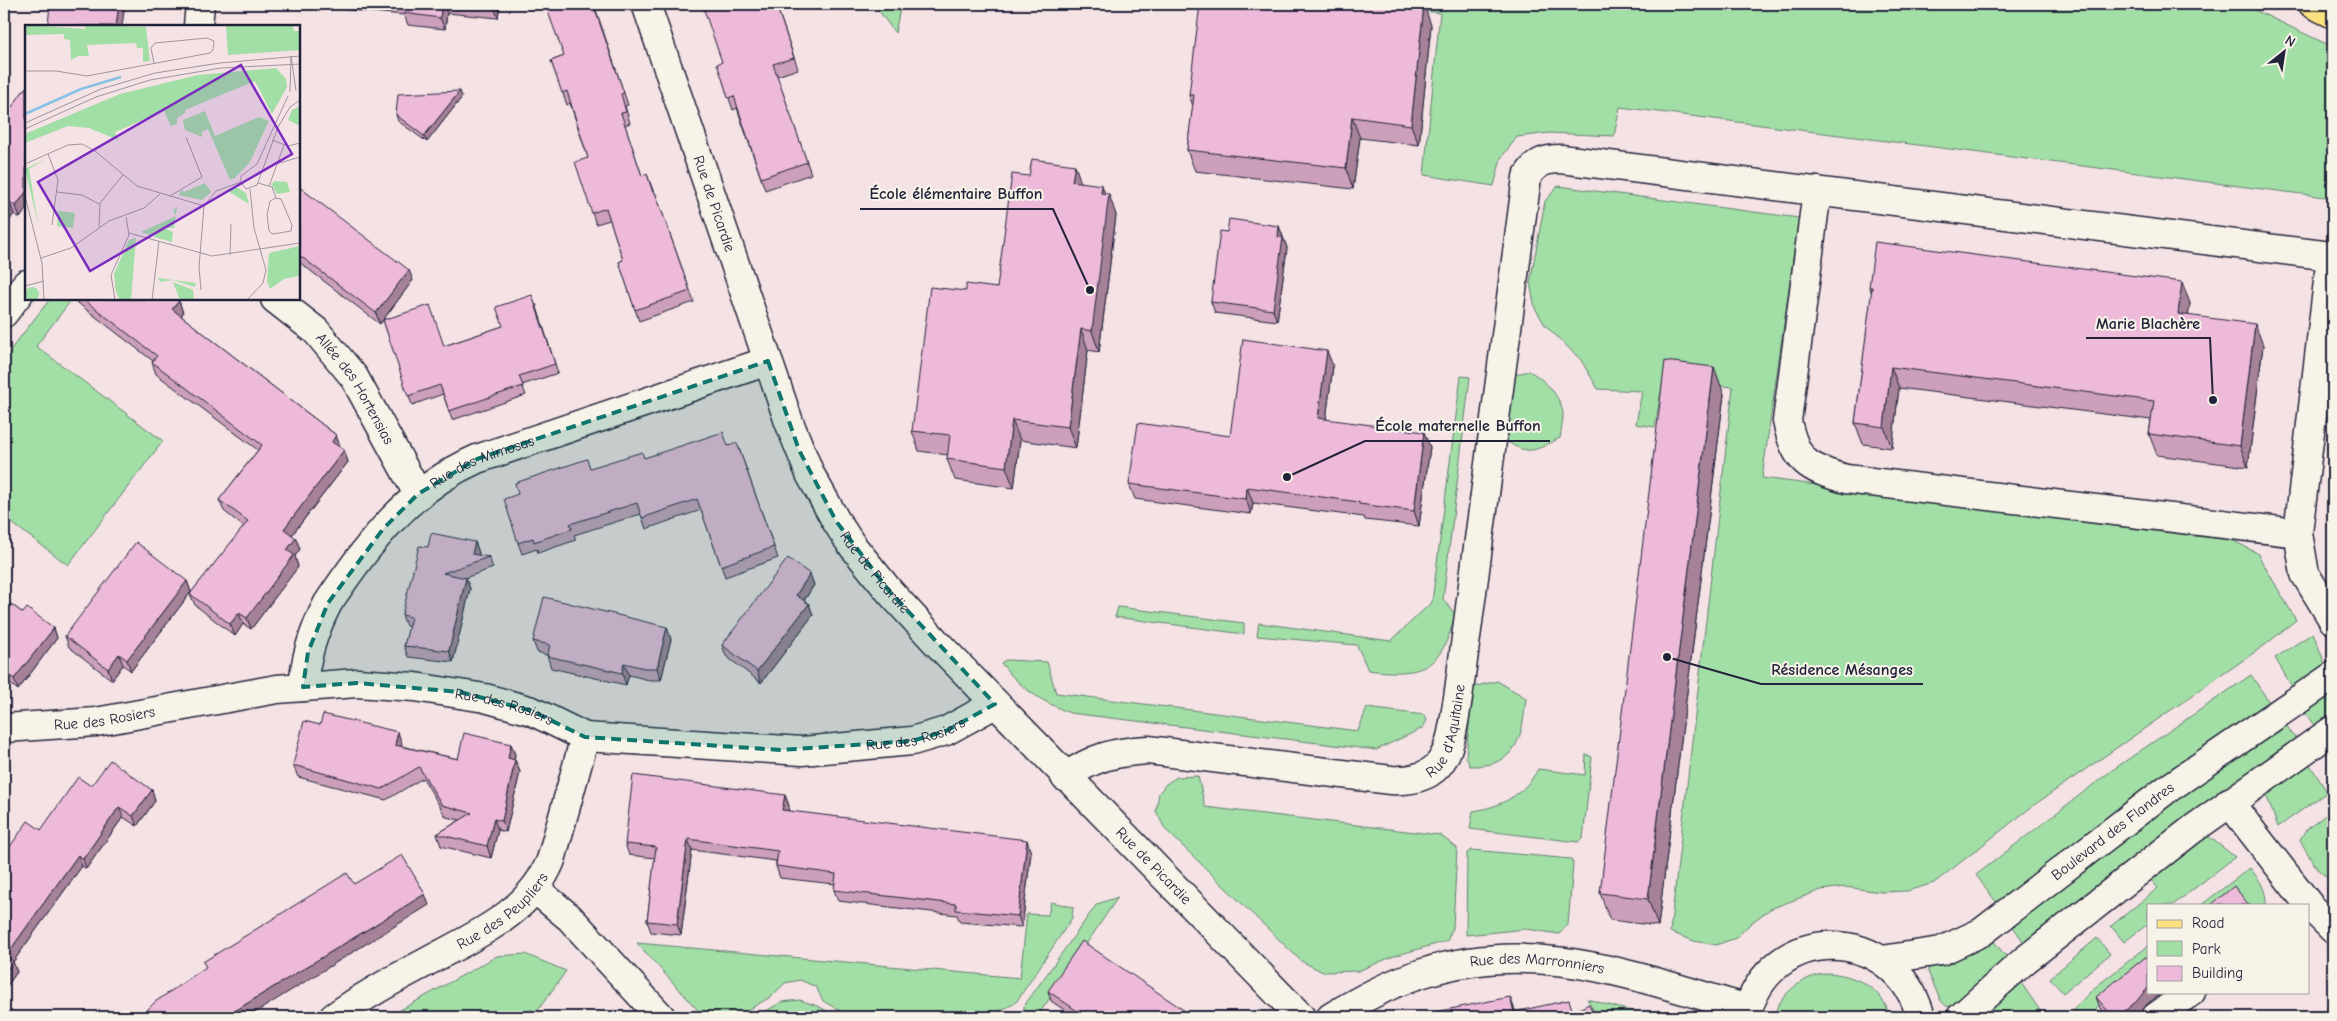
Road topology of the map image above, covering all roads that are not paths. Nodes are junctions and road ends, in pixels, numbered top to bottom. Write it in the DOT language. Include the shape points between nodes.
graph roads {
  1 [pos="200,4"];
  2 [pos="646,4"];
  3 [pos="2313,4"];
  4 [pos="2333,14"];
  5 [pos="198,25"];
  6 [pos="1817,191"];
  7 [pos="25,285"];
  8 [pos="276,300"];
  9 [pos="4,314"];
  10 [pos="768,361"];
  11 [pos="418,494"];
  12 [pos="2298,533"];
  13 [pos="2333,620"];
  14 [pos="2333,676"];
  15 [pos="303,687"];
  16 [pos="996,704"];
  17 [pos="4,728"];
  18 [pos="2333,730"];
  19 [pos="585,736"];
  20 [pos="1066,777"];
  21 [pos="2229,802"];
  22 [pos="535,890"];
  23 [pos="2307,904"];
  24 [pos="2310,908"];
  25 [pos="2333,929"];
  26 [pos="1882,960"];
  27 [pos="2188,994"];
  28 [pos="1747,1013"];
  29 [pos="334,1017"];
  30 [pos="661,1017"];
  31 [pos="1301,1017"];
  32 [pos="1330,1017"];
  33 [pos="1921,1017"];
  34 [pos="1961,1017"];
  35 [pos="2156,1017"];
  1 -- 5 [label="street"];
  2 -- 10 [label="street, Rue de Picardie"];
  3 -- 4 [label="main road"];
  6 -- 12 [label="street" via="1787,421 1798,454 1810,465 1846,479"];
  6 -- 12 [label="street, Rue d'Aquitaine" via="2330,256"];
  6 -- 20 [label="street, Rue d'Aquitaine" via="1561,158 1538,163 1527,177 1458,698 1444,756 1428,775 1399,780 1148,750 1095,759"];
  7 -- 9 [label="street"];
  8 -- 11 [label="street, Allée des Hortensias" via="316,331 354,377"];
  10 -- 11 [label="street, Rue des Mimosas" via="477,459 448,473"];
  10 -- 16 [label="street, Rue de Picardie" via="799,450 836,521 890,592"];
  11 -- 15 [label="street, Rue des Mimosas" via="394,515 328,603 308,652"];
  12 -- 13 [label="street" via="2304,574"];
  14 -- 26 [label="street, Boulevard des Flandres" via="2166,790 1982,932 1940,951"];
  15 -- 17 [label="street, Rue des Rosiers" via="96,722"];
  15 -- 19 [label="street, Rue des Rosiers" via="357,684 460,692 532,711"];
  16 -- 19 [label="street, Rue des Rosiers" via="946,731 912,741 802,751"];
  16 -- 20 [label="street, Rue de Picardie"];
  18 -- 21 [label="street"];
  19 -- 22 [label="street, Rue des Peupliers" via="551,860"];
  20 -- 31 [label="street, Rue de Picardie"];
  21 -- 23 [label="street"];
  21 -- 34 [label="street" via="2025,960"];
  22 -- 29 [label="street, Rue des Peupliers" via="491,926 401,975"];
  22 -- 30 [label="street" via="570,918"];
  24 -- 25 [label="street"];
  26 -- 28 [label="street" via="1843,946 1822,946 1802,951 1784,960 1768,974 1756,991"];
  26 -- 33 [label="street" via="1904,980"];
  27 -- 35 [label="street"];
  28 -- 32 [label="street, Rue des Marronniers" via="1589,965 1527,958 1472,962 1422,973 1369,995"];
}
